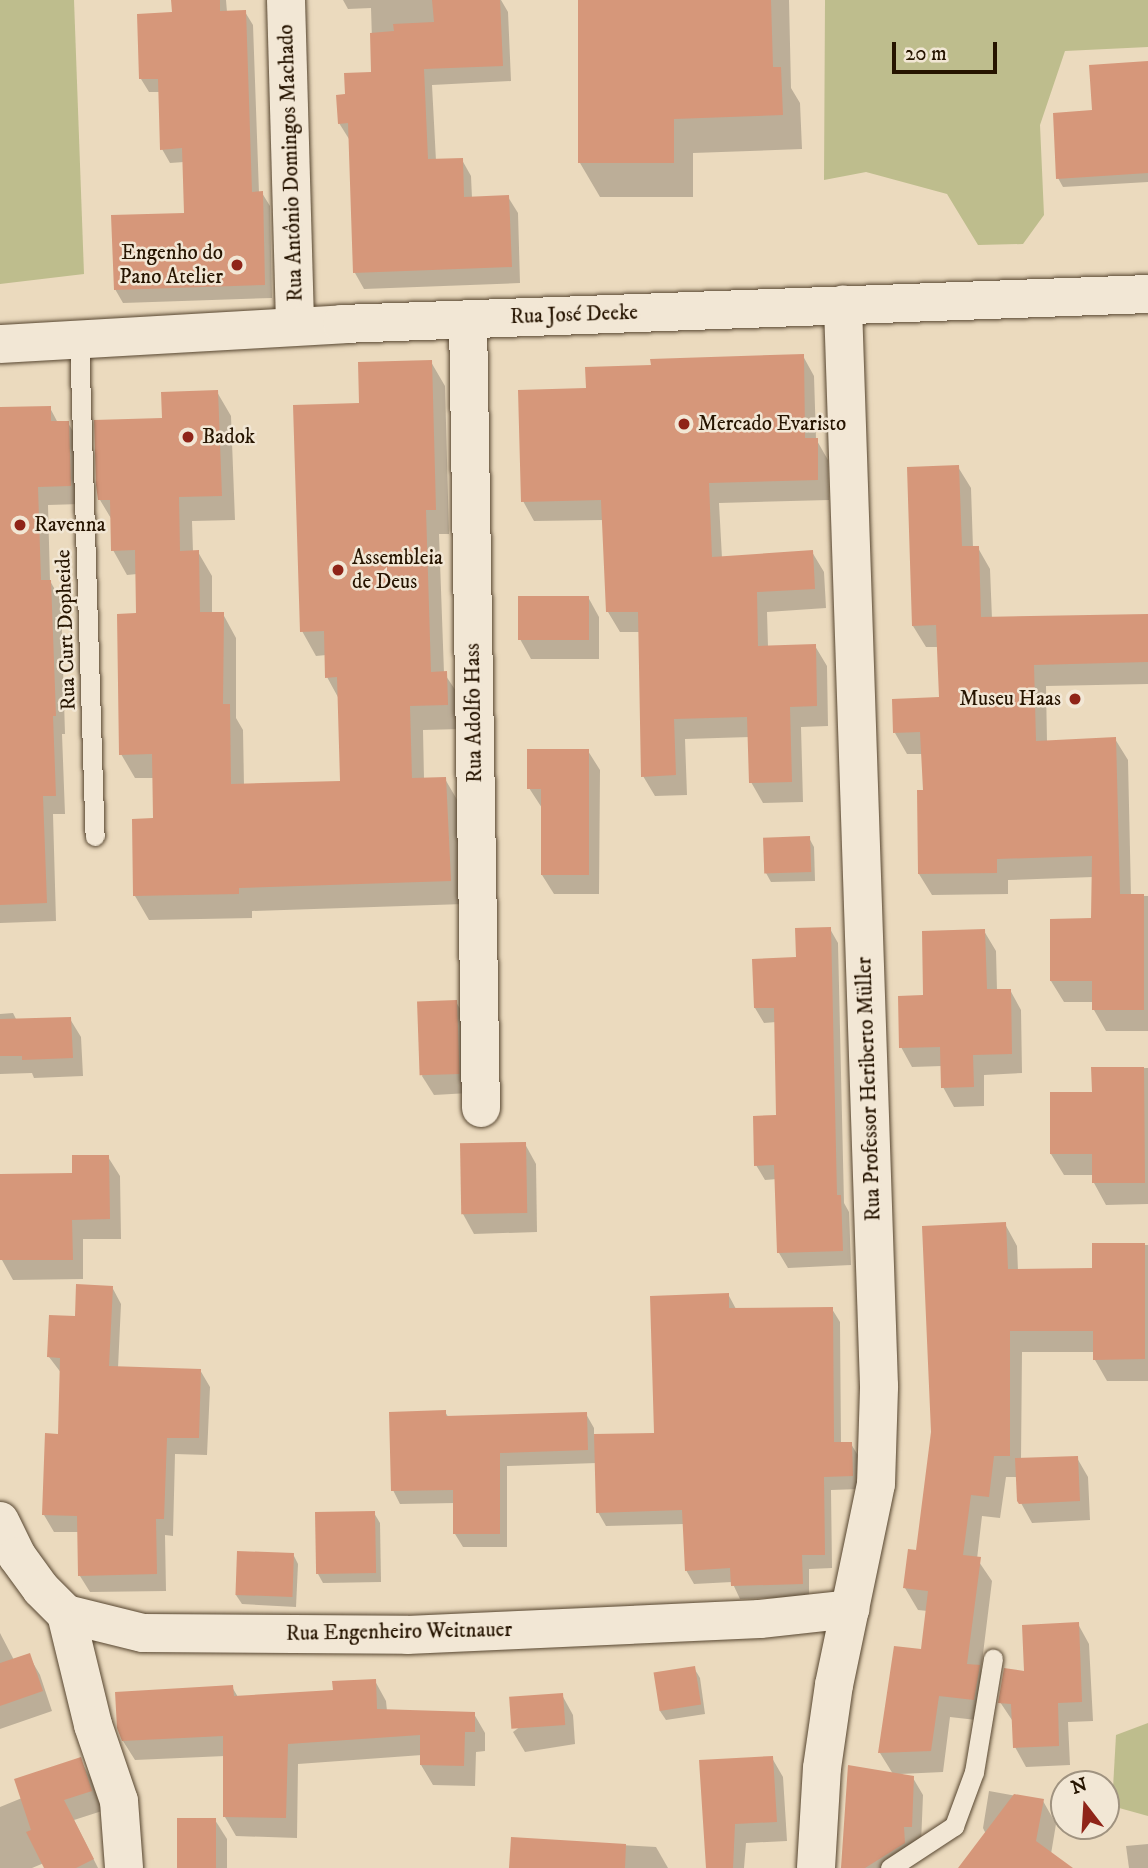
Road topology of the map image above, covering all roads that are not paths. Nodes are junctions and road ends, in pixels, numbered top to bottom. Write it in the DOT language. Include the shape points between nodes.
graph roads {
  1 [pos="286,0"];
  2 [pos="1148,295"];
  3 [pos="843,305"];
  4 [pos="468,319"];
  5 [pos="295,326"];
  6 [pos="79,339"];
  7 [pos="0,344"];
  8 [pos="95,836"];
  9 [pos="481,1108"];
  10 [pos="0,1521"];
  11 [pos="849,1609"];
  12 [pos="66,1614"];
  13 [pos="993,1659"];
  14 [pos="124,1868"];
  15 [pos="816,1868"];
  16 [pos="890,1868"];
  1 -- 5 [label="street, Rua Antônio Domingos Machado"];
  2 -- 3 [label="street, Rua José Deeke"];
  3 -- 4 [label="street, Rua José Deeke"];
  3 -- 11 [label="street, Rua Professor Heriberto Müller" via="879,1387 876,1484"];
  4 -- 5 [label="street, Rua José Deeke"];
  4 -- 9 [label="street, Rua Adolfo Hass"];
  5 -- 6 [label="street, Rua José Deeke"];
  6 -- 7 [label="street, Rua José Deeke"];
  6 -- 8 [label="lane, Rua Curt Dopheide"];
  10 -- 12 [label="street" via="17,1556"];
  11 -- 12 [label="street, Rua Engenheiro Weitnauer" via="760,1619 407,1635 143,1633"];
  11 -- 15 [label="street, Rua Professor Heriberto Müller" via="822,1768"];
  12 -- 14 [label="street" via="93,1725 119,1801"];
  13 -- 16 [label="lane" via="974,1772 954,1826"];
}
